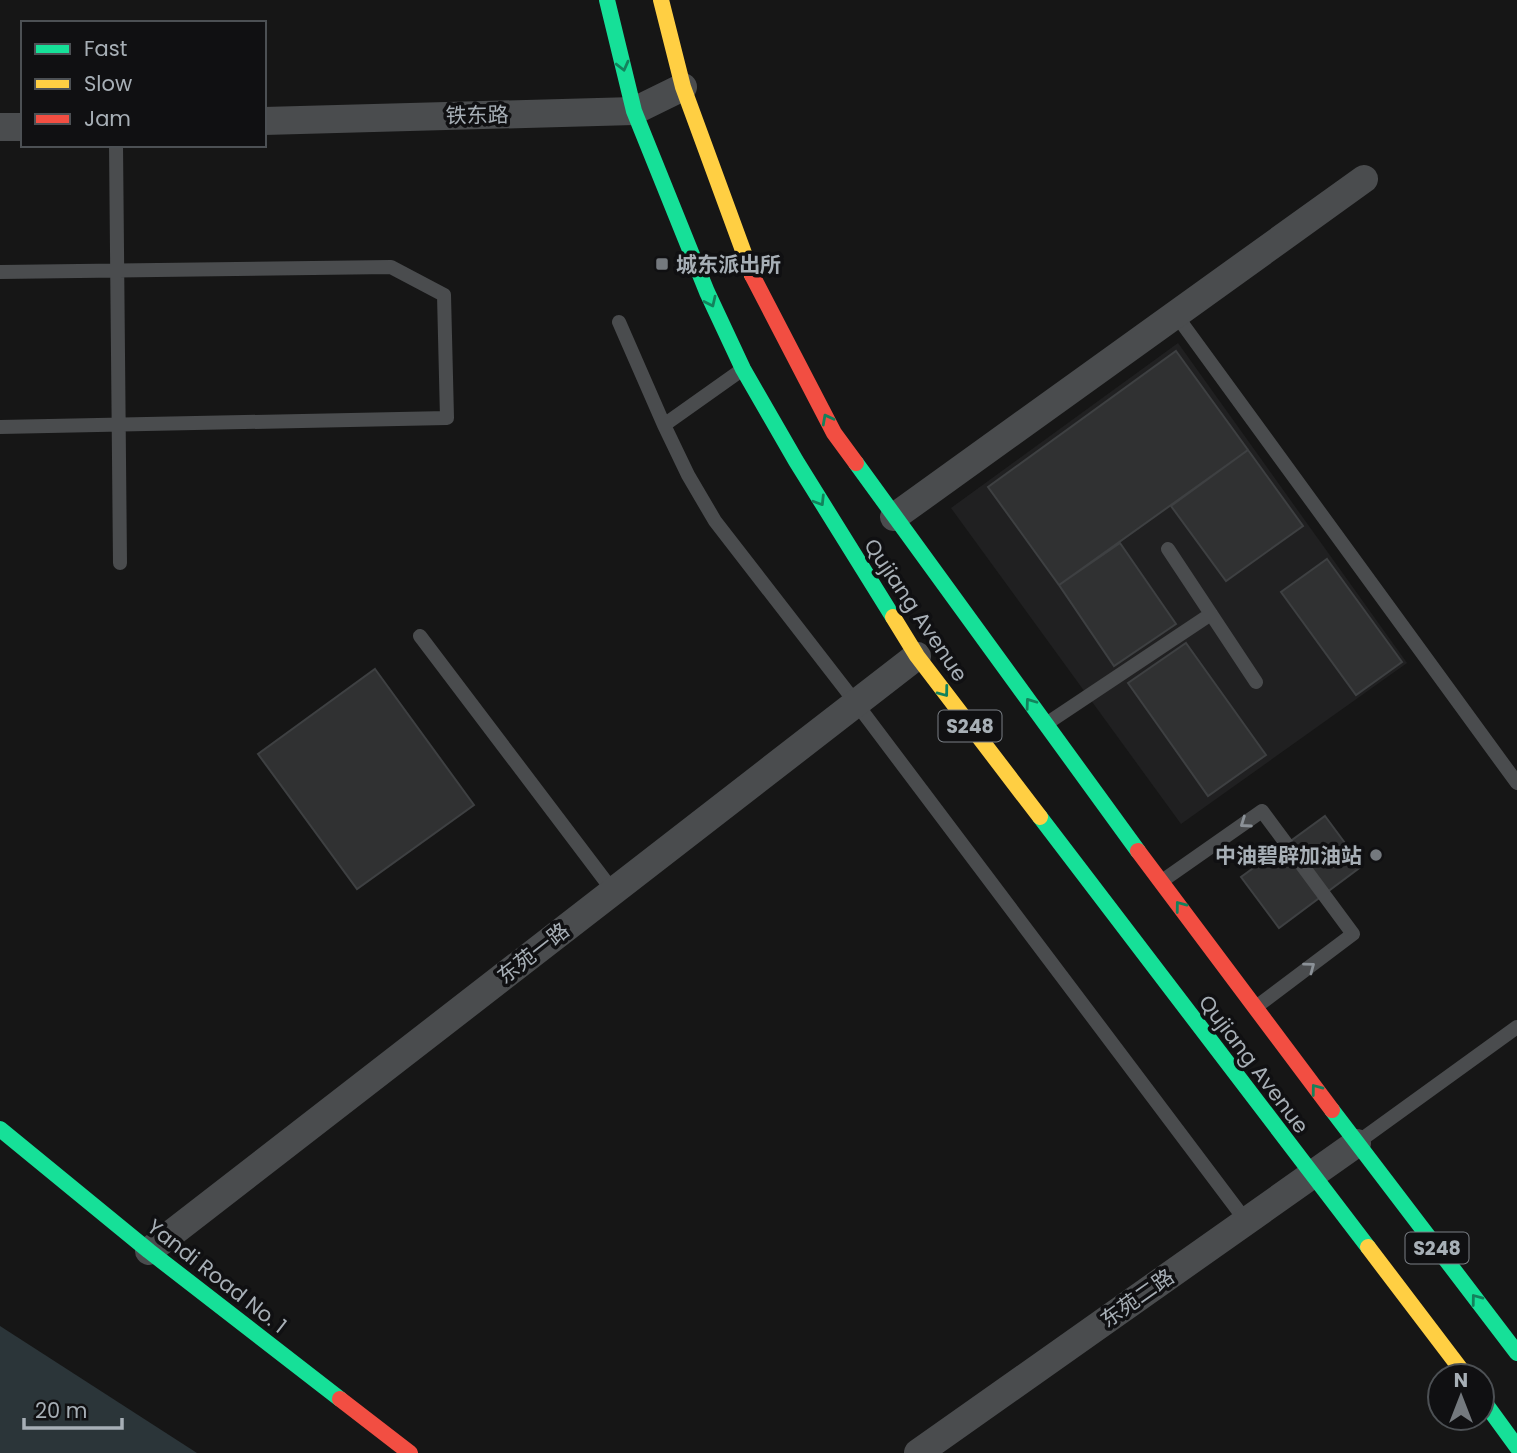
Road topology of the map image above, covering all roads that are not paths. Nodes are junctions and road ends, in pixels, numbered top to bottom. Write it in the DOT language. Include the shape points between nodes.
graph roads {
  1 [pos="607,0"];
  2 [pos="662,0"];
  3 [pos="684,88"];
  4 [pos="634,111"];
  5 [pos="266,121"];
  6 [pos="0,127"];
  7 [pos="21,127"];
  8 [pos="116,147"];
  9 [pos="1364,179"];
  10 [pos="117,270"];
  11 [pos="0,272"];
  12 [pos="1176,314"];
  13 [pos="619,321"];
  14 [pos="743,369"];
  15 [pos="118,424"];
  16 [pos="664,425"];
  17 [pos="0,427"];
  18 [pos="894,517"];
  19 [pos="1168,549"];
  20 [pos="120,563"];
  21 [pos="1210,614"];
  22 [pos="420,636"];
  23 [pos="916,656"];
  24 [pos="1256,682"];
  25 [pos="856,703"];
  26 [pos="1046,724"];
  27 [pos="1517,783"];
  28 [pos="1161,882"];
  29 [pos="613,891"];
  30 [pos="1255,1008"];
  31 [pos="1517,1027"];
  32 [pos="0,1129"];
  33 [pos="1357,1143"];
  34 [pos="1312,1174"];
  35 [pos="1246,1221"];
  36 [pos="149,1251"];
  37 [pos="1517,1353"];
  38 [pos="1455,1362"];
  39 [pos="1496,1418"];
  40 [pos="1517,1447"];
  41 [pos="410,1453"];
  42 [pos="918,1453"];
  1 -- 4 [label="main road, Qujiang Avenue / S248, one-way"];
  2 -- 3 [label="main road, Qujiang Avenue / S248"];
  3 -- 4 [label="street, 铁东路"];
  18 -- 3 [label="main road, Qujiang Avenue / S248, one-way" via="834,433 751,273"];
  4 -- 5 [label="street, 铁东路"];
  4 -- 14 [label="main road, Qujiang Avenue / S248, one-way"];
  6 -- 7 [label="street"];
  8 -- 10 [label="lane"];
  9 -- 12 [label="street"];
  10 -- 11 [label="lane"];
  10 -- 15 [label="lane"];
  10 -- 15 [label="lane" via="391,267 444,295 447,418"];
  12 -- 18 [label="street"];
  12 -- 27 [label="lane"];
  13 -- 16 [label="lane"];
  14 -- 16 [label="lane"];
  14 -- 23 [label="main road, Qujiang Avenue / S248, one-way"];
  15 -- 17 [label="lane"];
  15 -- 20 [label="lane"];
  16 -- 25 [label="lane" via="715,521"];
  26 -- 18 [label="main road, Qujiang Avenue / S248, one-way"];
  19 -- 21 [label="lane"];
  21 -- 24 [label="lane"];
  21 -- 26 [label="lane"];
  22 -- 29 [label="lane"];
  23 -- 25 [label="street, 东苑一路"];
  23 -- 34 [label="main road, Qujiang Avenue / S248, one-way"];
  25 -- 29 [label="street, 东苑一路"];
  25 -- 35 [label="lane"];
  26 -- 28 [label="main road, Qujiang Avenue / S248"];
  30 -- 28 [label="main road, Qujiang Avenue / S248, one-way"];
  30 -- 28 [label="lane, one-way" via="1353,934 1262,811"];
  29 -- 36 [label="street, 东苑一路"];
  33 -- 30 [label="main road, Qujiang Avenue / S248, one-way"];
  31 -- 33 [label="lane"];
  32 -- 36 [label="main road, Yandi Road No. 1"];
  33 -- 34 [label="street, 东苑二路"];
  37 -- 33 [label="main road, Qujiang Avenue / S248, one-way"];
  34 -- 35 [label="street, 东苑二路"];
  34 -- 38 [label="main road, Qujiang Avenue / S248"];
  35 -- 42 [label="street, 东苑二路"];
  36 -- 41 [label="main road, Yandi Road No. 1"];
  39 -- 40 [label="main road"];
}
